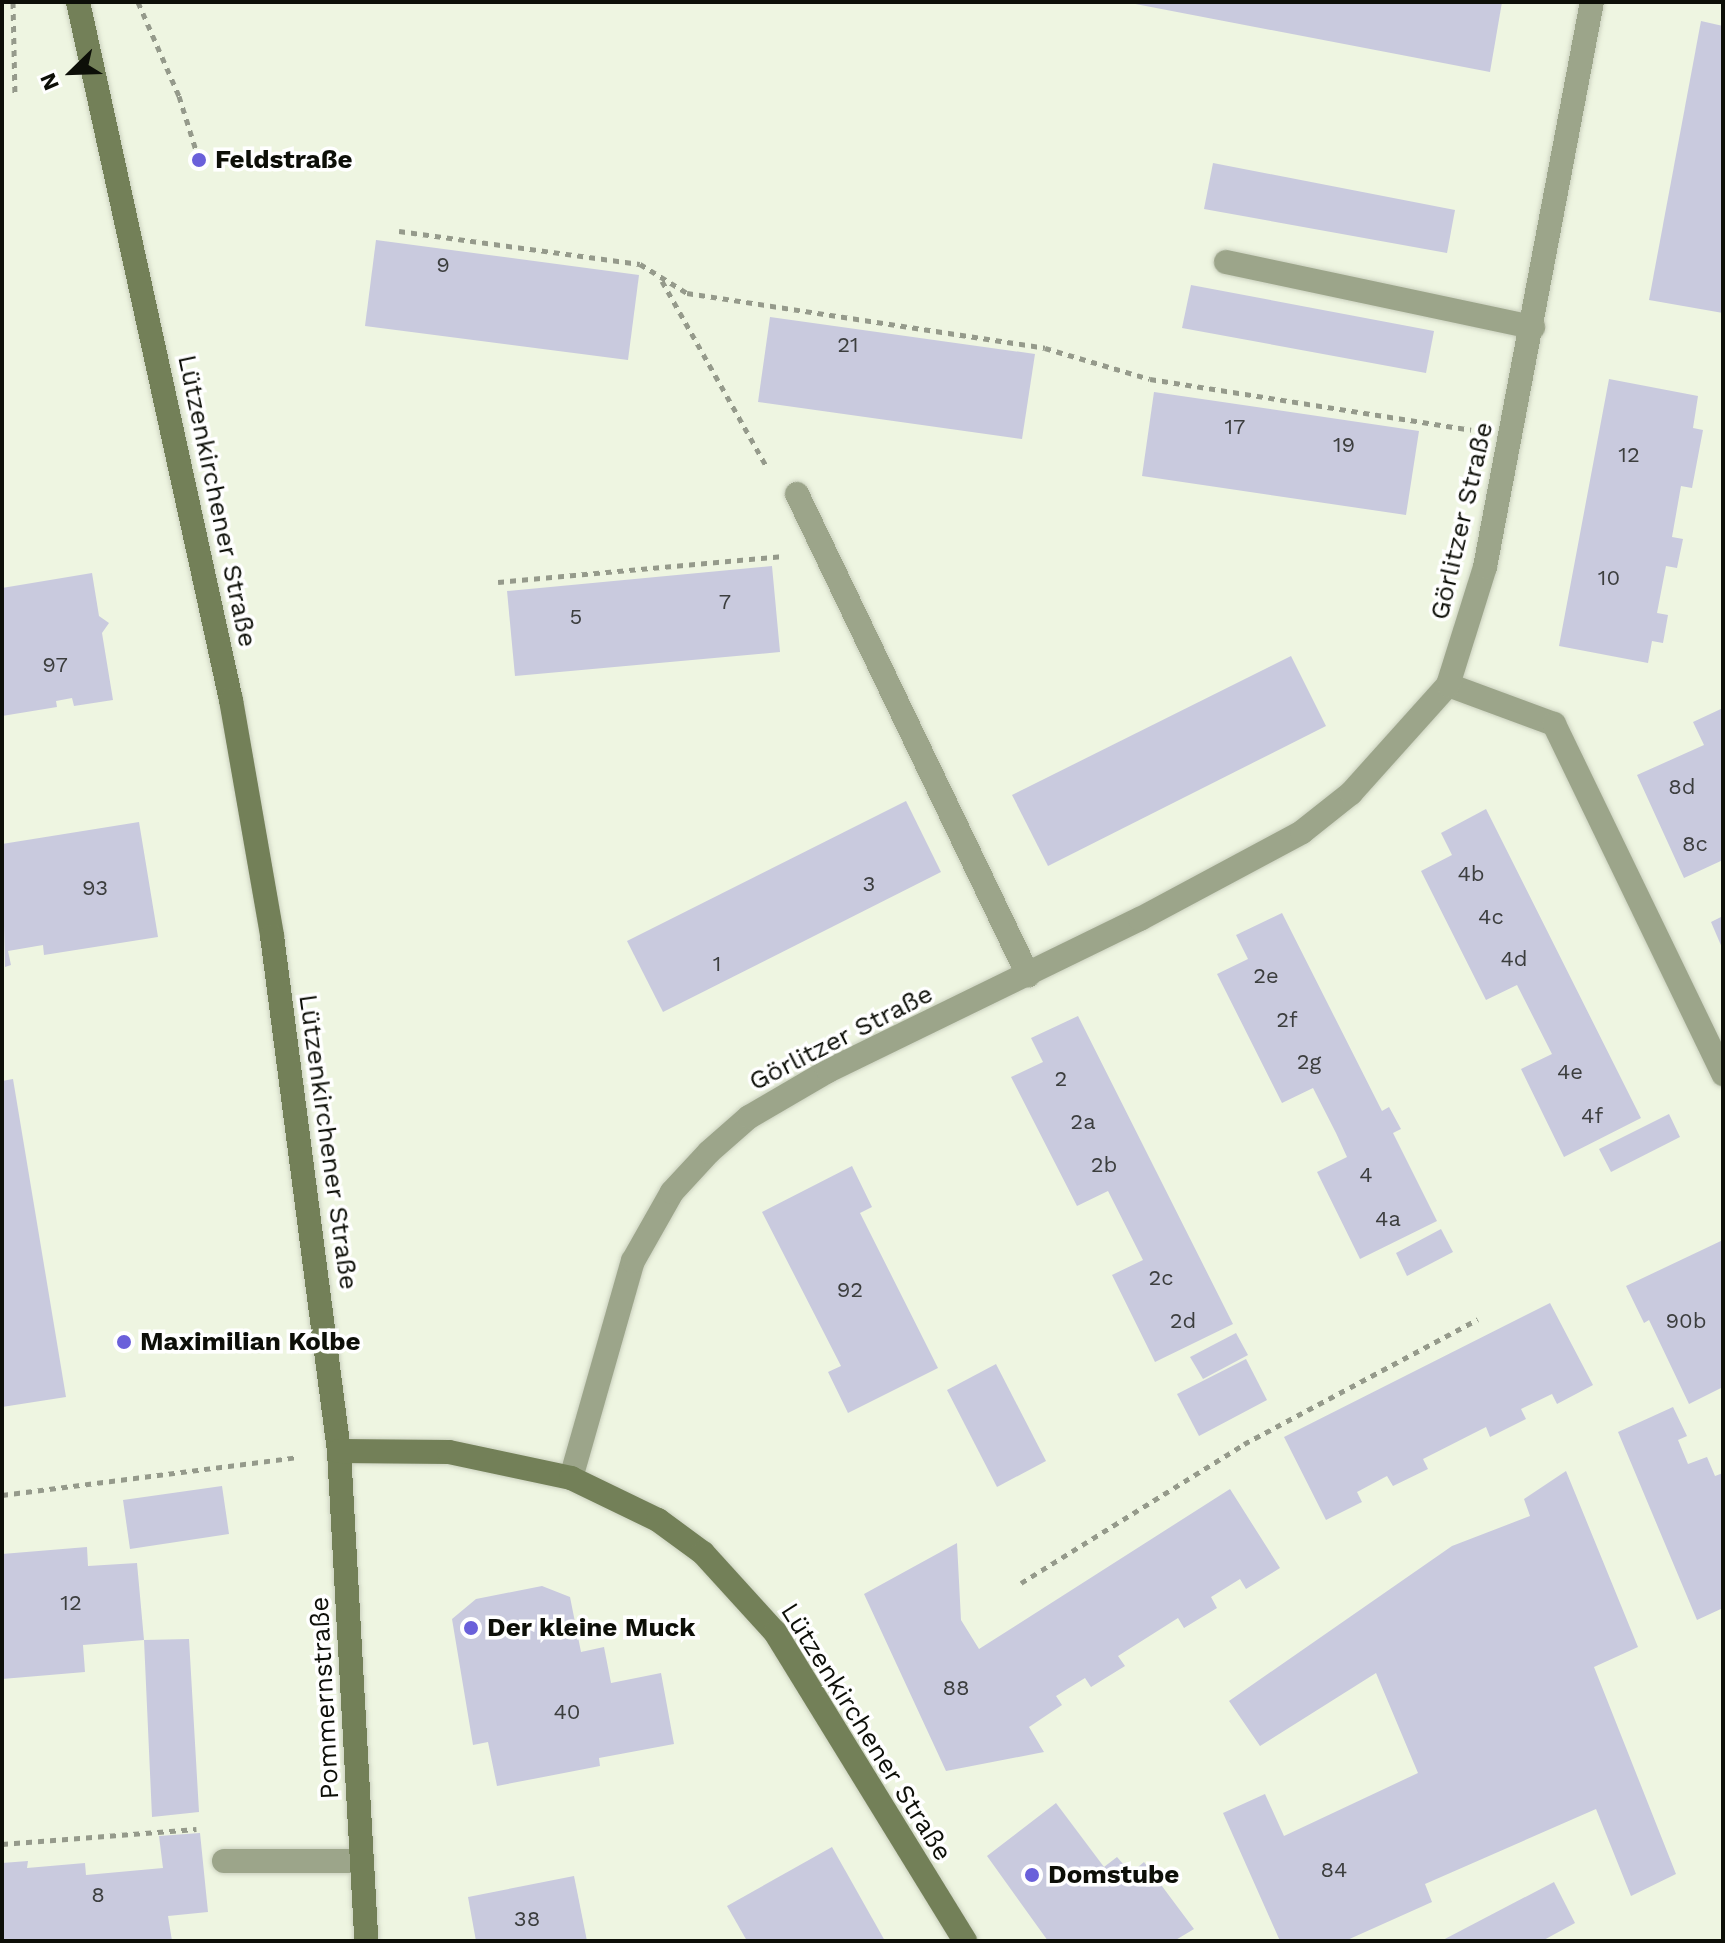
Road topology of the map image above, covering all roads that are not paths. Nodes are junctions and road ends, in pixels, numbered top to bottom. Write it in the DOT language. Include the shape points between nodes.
graph roads {
  1 [pos="78,2"];
  2 [pos="1592,2"];
  3 [pos="1226,262"];
  4 [pos="1533,327"];
  5 [pos="797,494"];
  6 [pos="1448,685"];
  7 [pos="1028,975"];
  8 [pos="1723,1074"];
  9 [pos="339,1451"];
  10 [pos="571,1478"];
  11 [pos="224,1861"];
  12 [pos="361,1861"];
  13 [pos="366,1941"];
  14 [pos="965,1941"];
  1 -- 9 [label="main road, Lützenkirchener Straße" via="231,700 276,967"];
  2 -- 4 [label="street, Görlitzer Straße"];
  3 -- 4 [label="street"];
  4 -- 6 [label="street, Görlitzer Straße" via="1485,567"];
  5 -- 7 [label="street"];
  6 -- 7 [label="street, Görlitzer Straße" via="1351,793 1302,832"];
  6 -- 8 [label="street" via="1554,724"];
  7 -- 10 [label="street, Görlitzer Straße" via="828,1071 749,1117 672,1192 633,1261"];
  9 -- 10 [label="main road, Lützenkirchener Straße" via="449,1452"];
  9 -- 12 [label="main road, Pommernstraße"];
  10 -- 14 [label="main road, Lützenkirchener Straße" via="658,1520 742,1591 800,1671"];
  11 -- 12 [label="street"];
  12 -- 13 [label="main road, Pommernstraße"];
}
